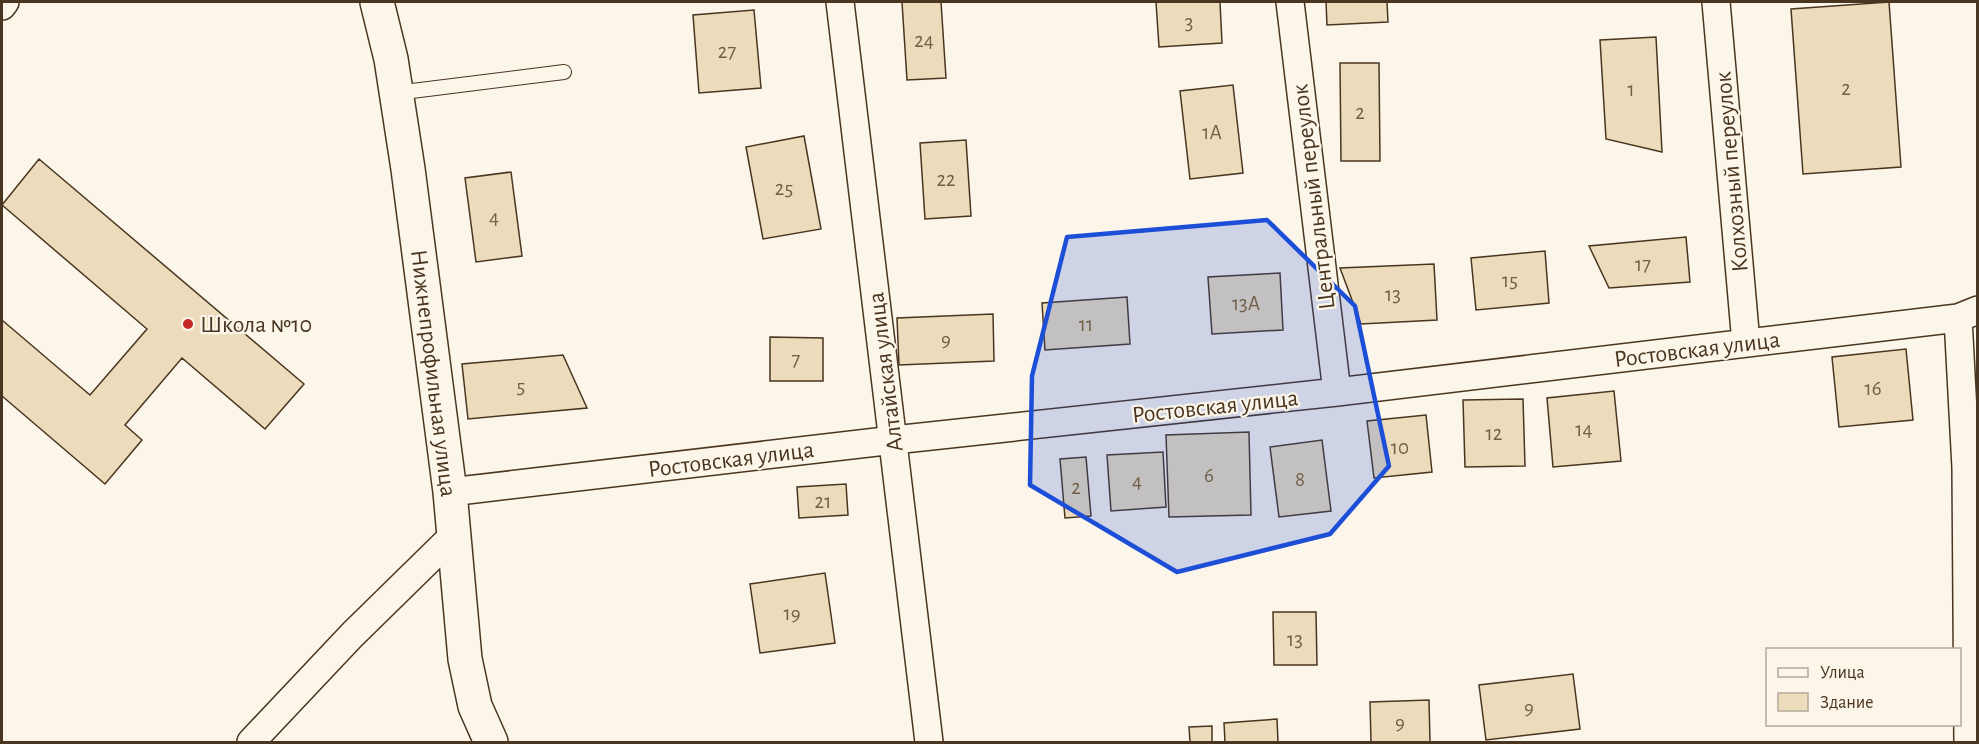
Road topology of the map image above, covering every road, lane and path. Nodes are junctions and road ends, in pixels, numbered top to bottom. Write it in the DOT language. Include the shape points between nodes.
graph roads {
  1 [pos="5,2"];
  2 [pos="377,2"];
  3 [pos="840,2"];
  4 [pos="1290,2"];
  5 [pos="1716,2"];
  6 [pos="2,6"];
  7 [pos="564,72"];
  8 [pos="396,93"];
  9 [pos="1968,314"];
  10 [pos="1746,344"];
  11 [pos="1337,392"];
  12 [pos="894,440"];
  13 [pos="450,492"];
  14 [pos="453,536"];
  15 [pos="251,742"];
  16 [pos="491,742"];
  17 [pos="929,742"];
  18 [pos="1968,742"];
  1 -- 6 [label="street"];
  2 -- 8 [label="street, Нижнепрофильная улица"];
  3 -- 12 [label="street, Алтайская улица"];
  4 -- 11 [label="street, Центральный переулок"];
  5 -- 10 [label="street, Колхозный переулок"];
  7 -- 8 [label="lane"];
  8 -- 13 [label="street, Нижнепрофильная улица"];
  9 -- 10 [label="street, Ростовская улица"];
  9 -- 18 [label="street"];
  10 -- 11 [label="street, Ростовская улица"];
  11 -- 12 [label="street, Ростовская улица"];
  12 -- 13 [label="street, Ростовская улица"];
  12 -- 17 [label="street, Алтайская улица"];
  13 -- 14 [label="street, Нижнепрофильная улица"];
  14 -- 15 [label="street"];
  14 -- 16 [label="street, Нижнепрофильная улица" via="465,659 475,706"];
}
